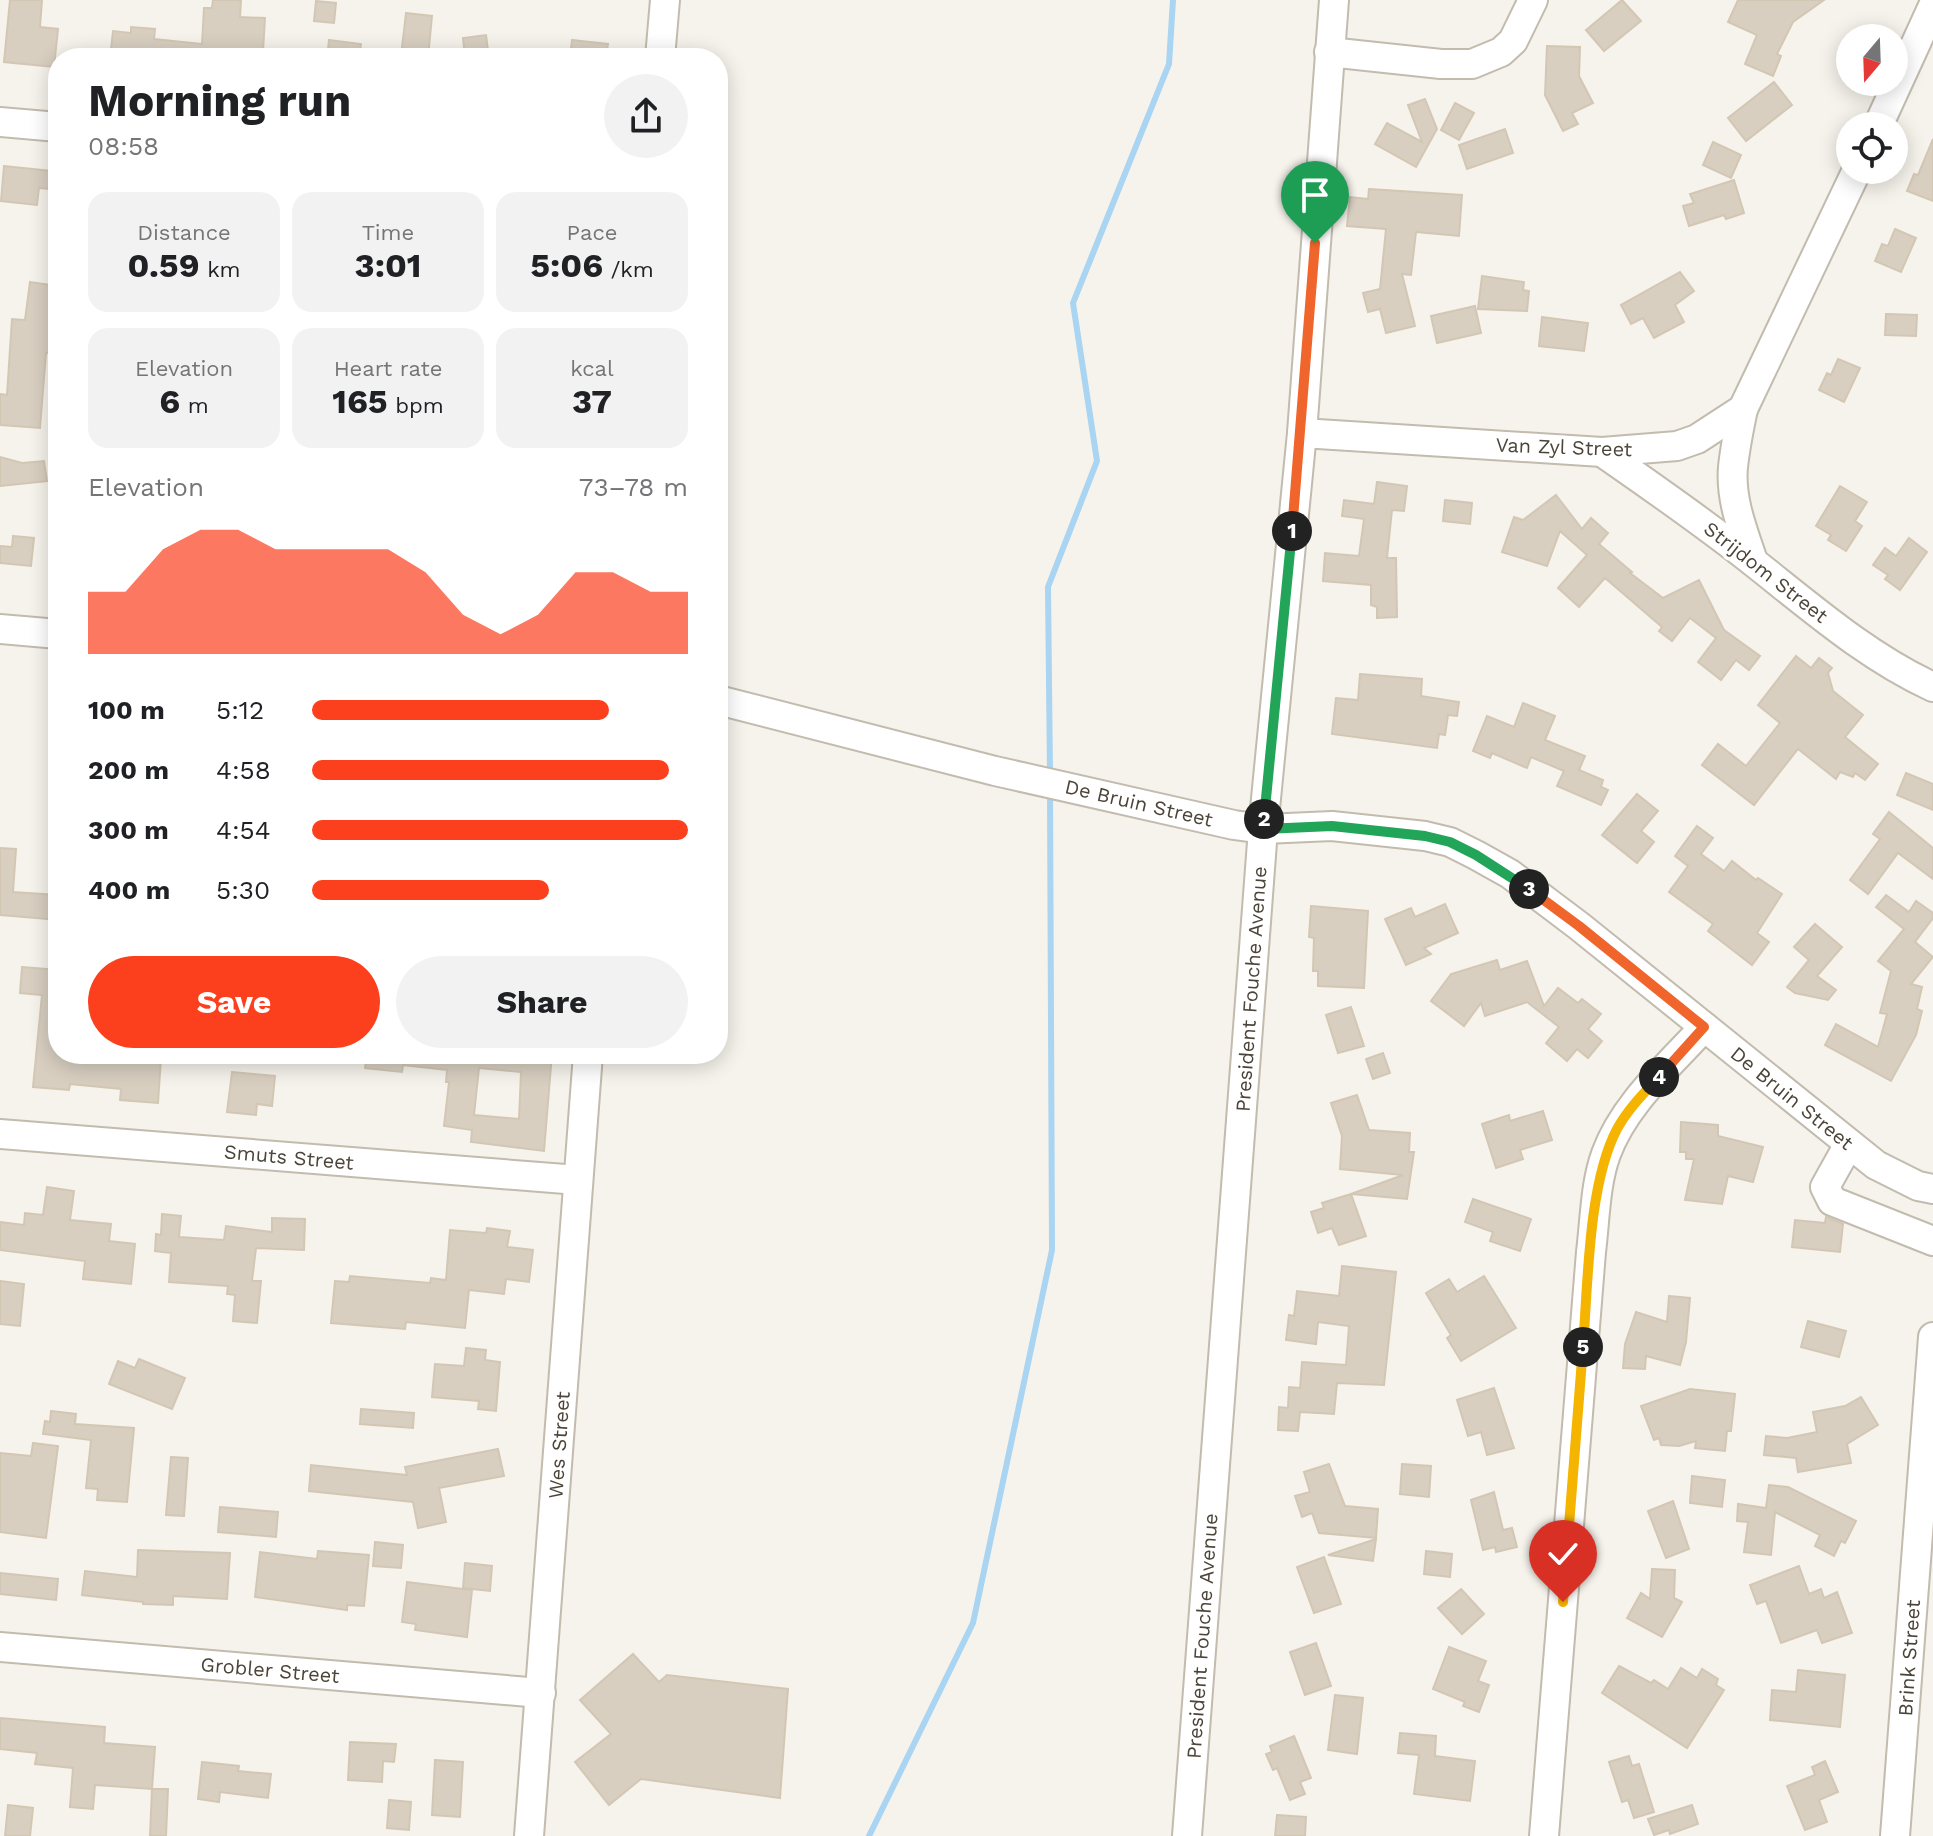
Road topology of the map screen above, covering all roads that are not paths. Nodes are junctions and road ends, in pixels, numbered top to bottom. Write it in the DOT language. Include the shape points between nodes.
graph roads {
  1 [pos="665,0"];
  2 [pos="1334,0"];
  3 [pos="1533,0"];
  4 [pos="1933,6"];
  5 [pos="661,48"];
  6 [pos="1329,52"];
  7 [pos="1884,112"];
  8 [pos="0,122"];
  9 [pos="48,126"];
  10 [pos="1850,184"];
  11 [pos="1743,409"];
  12 [pos="1302,433"];
  13 [pos="1602,452"];
  14 [pos="1753,561"];
  15 [pos="0,629"];
  16 [pos="48,633"];
  17 [pos="1933,687"];
  18 [pos="728,703"];
  19 [pos="1263,829"];
  20 [pos="1704,1027"];
  21 [pos="587,1064"];
  22 [pos="0,1134"];
  23 [pos="1849,1144"];
  24 [pos="578,1180"];
  25 [pos="1933,1189"];
  26 [pos="1933,1241"];
  27 [pos="1933,1337"];
  28 [pos="0,1647"];
  29 [pos="541,1693"];
  30 [pos="529,1836"];
  31 [pos="1187,1836"];
  32 [pos="1544,1836"];
  33 [pos="1895,1836"];
  1 -- 5 [label="street"];
  2 -- 6 [label="street, President Fouche Avenue"];
  3 -- 6 [label="street" via="1513,41 1472,64"];
  4 -- 7 [label="street"];
  6 -- 12 [label="street, President Fouche Avenue"];
  8 -- 9 [label="street"];
  10 -- 11 [label="street, Van Zyl Street"];
  11 -- 13 [label="street, Van Zyl Street" via="1714,430 1677,446"];
  11 -- 14 [label="street" via="1733,487"];
  12 -- 13 [label="street, Van Zyl Street"];
  12 -- 19 [label="street, President Fouche Avenue"];
  13 -- 14 [label="street, Strijdom Street"];
  14 -- 17 [label="street, Strijdom Street" via="1854,641"];
  15 -- 16 [label="street"];
  18 -- 19 [label="street, De Bruin Street" via="1030,779"];
  19 -- 20 [label="street, De Bruin Street" via="1332,826 1450,842 1510,874"];
  19 -- 31 [label="street, President Fouche Avenue"];
  20 -- 23 [label="street, De Bruin Street"];
  20 -- 32 [label="street" via="1618,1127 1600,1178"];
  21 -- 24 [label="street, Wes Street"];
  22 -- 24 [label="street, Smuts Street"];
  23 -- 25 [label="street, De Bruin Street" via="1897,1177"];
  23 -- 26 [label="street" via="1825,1187 1832,1201"];
  24 -- 29 [label="street, Wes Street"];
  27 -- 33 [label="street, Brink Street"];
  28 -- 29 [label="street, Grobler Street"];
  29 -- 30 [label="street, Wes Street"];
}
